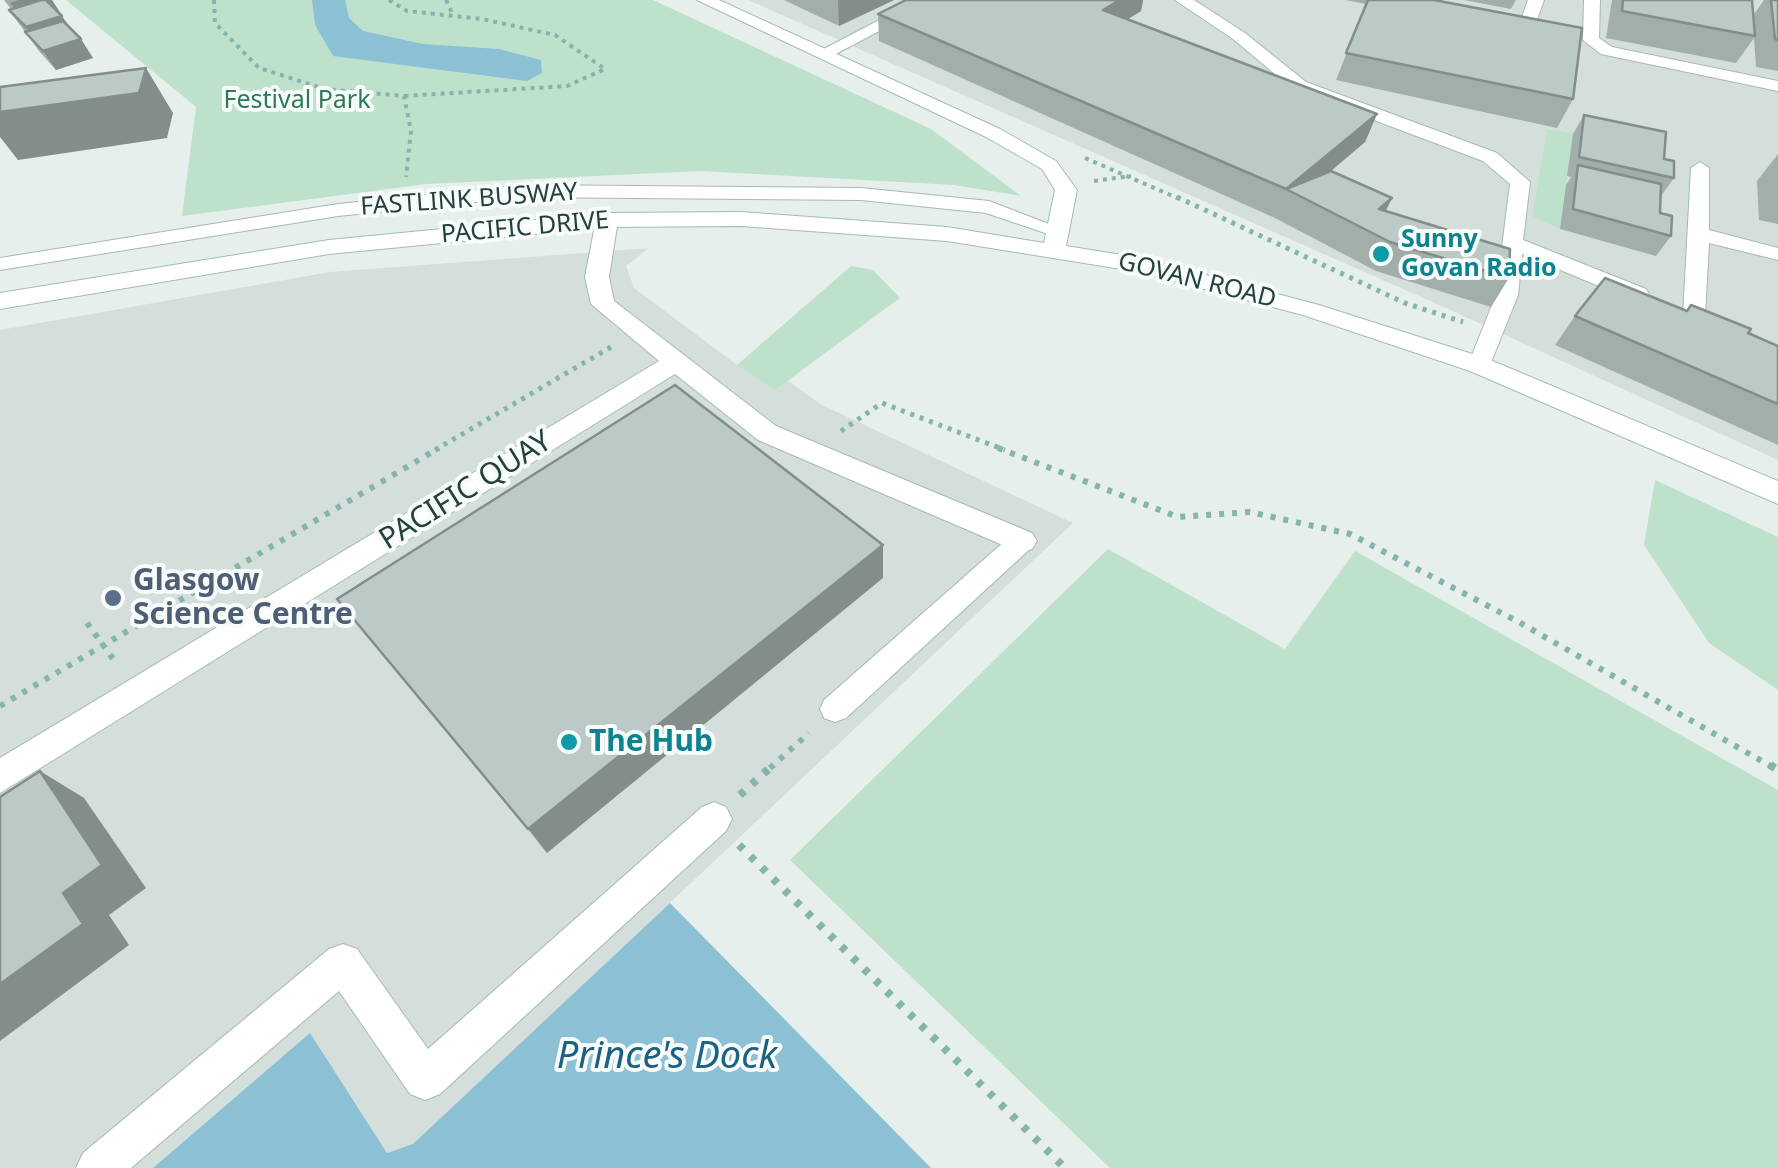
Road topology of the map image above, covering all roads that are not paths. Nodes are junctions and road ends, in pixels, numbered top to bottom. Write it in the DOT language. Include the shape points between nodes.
graph roads {
  1 [pos="705,0"];
  2 [pos="930,0"];
  3 [pos="1183,0"];
  4 [pos="1536,0"];
  5 [pos="1592,0"];
  6 [pos="1526,25"];
  7 [pos="824,54"];
  8 [pos="1778,86"];
  9 [pos="1700,168"];
  10 [pos="607,220"];
  11 [pos="1699,234"];
  12 [pos="1055,240"];
  13 [pos="1512,243"];
  14 [pos="1778,254"];
  15 [pos="0,264"];
  16 [pos="0,301"];
  17 [pos="676,362"];
  18 [pos="1479,365"];
  19 [pos="1778,493"];
  20 [pos="1022,541"];
  21 [pos="835,709"];
  22 [pos="0,777"];
  23 [pos="714,819"];
  24 [pos="98,1168"];
  1 -- 7 [label="street"];
  2 -- 7 [label="lane"];
  3 -- 13 [label="lane" via="1300,86 1490,157 1520,182"];
  4 -- 6 [label="lane"];
  5 -- 8 [label="lane" via="1591,40 1608,51"];
  7 -- 12 [label="street" via="1049,165 1066,190"];
  9 -- 11 [label="lane"];
  10 -- 12 [label="street, PACIFIC DRIVE" via="741,219"];
  10 -- 16 [label="street, PACIFIC DRIVE" via="329,247"];
  10 -- 17 [label="street" via="597,276 603,304"];
  11 -- 13 [label="lane" via="1684,313"];
  11 -- 14 [label="lane"];
  12 -- 15 [label="lane, FASTLINK BUSWAY" via="989,207 861,194 523,191"];
  12 -- 18 [label="street, GOVAN ROAD"];
  13 -- 18 [label="lane" via="1507,295"];
  17 -- 20 [label="street" via="767,432"];
  17 -- 22 [label="street, PACIFIC QUAY"];
  18 -- 19 [label="street, GOVAN ROAD"];
  20 -- 21 [label="lane"];
  23 -- 24 [label="street" via="425,1079 343,963"];
}
